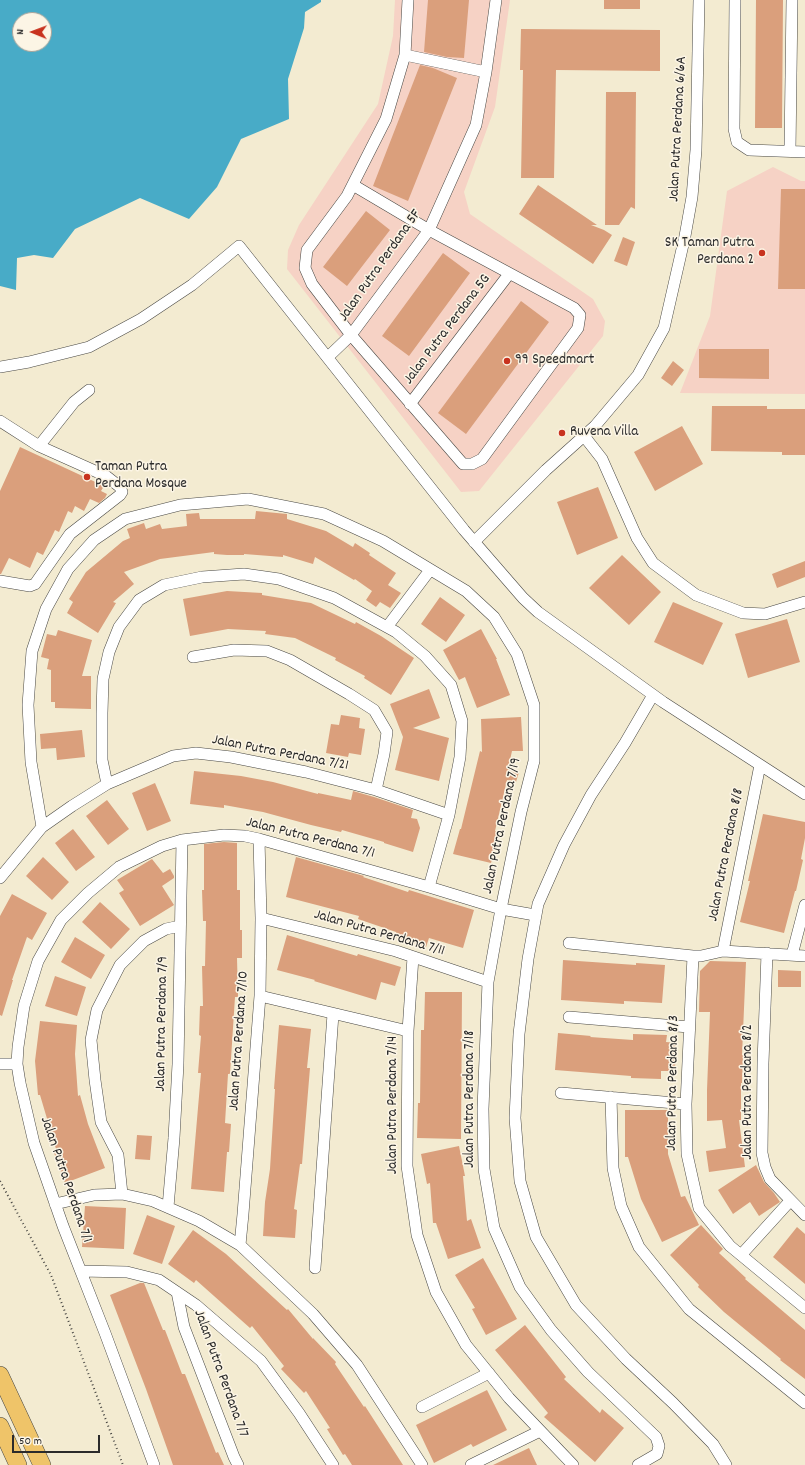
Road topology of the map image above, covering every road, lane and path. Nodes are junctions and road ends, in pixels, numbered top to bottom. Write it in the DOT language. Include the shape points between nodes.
graph roads {
  1 [pos="408,0"];
  2 [pos="496,0"];
  3 [pos="699,0"];
  4 [pos="735,0"];
  5 [pos="792,0"];
  6 [pos="405,55"];
  7 [pos="486,72"];
  8 [pos="790,151"];
  9 [pos="805,152"];
  10 [pos="353,185"];
  11 [pos="429,230"];
  12 [pos="509,274"];
  13 [pos="351,335"];
  14 [pos="328,357"];
  15 [pos="0,367"];
  16 [pos="89,390"];
  17 [pos="410,404"];
  18 [pos="0,421"];
  19 [pos="584,436"];
  20 [pos="38,446"];
  21 [pos="474,542"];
  22 [pos="430,570"];
  23 [pos="0,581"];
  24 [pos="805,602"];
  25 [pos="386,627"];
  26 [pos="193,657"];
  27 [pos="653,695"];
  28 [pos="760,765"];
  29 [pos="106,784"];
  30 [pos="376,790"];
  31 [pos="805,794"];
  32 [pos="449,815"];
  33 [pos="42,827"];
  34 [pos="259,839"];
  35 [pos="182,840"];
  36 [pos="0,878"];
  37 [pos="429,887"];
  38 [pos="805,905"];
  39 [pos="501,909"];
  40 [pos="536,915"];
  41 [pos="261,918"];
  42 [pos="180,926"];
  43 [pos="569,943"];
  44 [pos="723,951"];
  45 [pos="767,953"];
  46 [pos="792,955"];
  47 [pos="693,956"];
  48 [pos="805,956"];
  49 [pos="413,957"];
  50 [pos="488,982"];
  51 [pos="260,996"];
  52 [pos="332,1014"];
  53 [pos="570,1017"];
  54 [pos="689,1027"];
  55 [pos="408,1031"];
  56 [pos="0,1064"];
  57 [pos="17,1064"];
  58 [pos="561,1093"];
  59 [pos="611,1097"];
  60 [pos="686,1104"];
  61 [pos="0,1181"];
  62 [pos="122,1194"];
  63 [pos="790,1201"];
  64 [pos="55,1204"];
  65 [pos="168,1207"];
  66 [pos="805,1215"];
  67 [pos="240,1245"];
  68 [pos="741,1255"];
  69 [pos="315,1268"];
  70 [pos="81,1271"];
  71 [pos="177,1292"];
  72 [pos="805,1308"];
  73 [pos="489,1373"];
  74 [pos="0,1375"];
  75 [pos="805,1403"];
  76 [pos="422,1407"];
  77 [pos="0,1426"];
  78 [pos="540,1431"];
  79 [pos="18,1465"];
  80 [pos="42,1465"];
  81 [pos="123,1465"];
  82 [pos="154,1465"];
  83 [pos="238,1465"];
  84 [pos="334,1465"];
  85 [pos="422,1465"];
  86 [pos="471,1465"];
  87 [pos="573,1465"];
  88 [pos="638,1465"];
  89 [pos="726,1465"];
  1 -- 6 [label="street"];
  2 -- 7 [label="street, Jalan Putra Perdana 5F"];
  3 -- 19 [label="street, Jalan Putra Perdana 6/6A" via="696,150 692,197 664,328 638,375"];
  4 -- 8 [label="street" via="734,129 737,142 749,150"];
  5 -- 8 [label="street"];
  6 -- 7 [label="street"];
  6 -- 10 [label="street" via="386,119"];
  7 -- 11 [label="street, Jalan Putra Perdana 5F" via="476,125"];
  8 -- 9 [label="street"];
  10 -- 11 [label="street"];
  10 -- 13 [label="street" via="307,250 306,268 312,284"];
  11 -- 12 [label="street"];
  11 -- 13 [label="street, Jalan Putra Perdana 5F"];
  12 -- 17 [label="street, Jalan Putra Perdana 5G"];
  12 -- 17 [label="street" via="574,308 580,315 578,328 482,459 472,464 463,464"];
  13 -- 14 [label="street, Jalan Putra Perdana 5F"];
  13 -- 17 [label="street"];
  14 -- 15 [label="street" via="239,246 192,285 142,319 89,347"];
  14 -- 21 [label="street"];
  16 -- 20 [label="street" via="74,402"];
  18 -- 20 [label="street"];
  19 -- 21 [label="street, Jalan Putra Perdana 6/6A"];
  19 -- 24 [label="street" via="602,459 637,538 653,563 696,595 743,613 765,614"];
  20 -- 23 [label="street" via="106,476 120,487 122,492 70,534 35,584 30,586"];
  21 -- 27 [label="street" via="538,612"];
  22 -- 25 [label="street"];
  22 -- 33 [label="street, Jalan Putra Perdana 7/19" via="383,541 324,514 248,499 180,505 125,519 94,540 68,569 46,609 32,651 28,705 31,762"];
  22 -- 39 [label="street, Jalan Putra Perdana 7/19" via="466,591 494,617 516,654 534,705 534,760"];
  25 -- 29 [label="street" via="334,598 279,579 237,574 202,577 164,585 139,600 119,627 109,652 103,679 102,714 102,760"];
  25 -- 32 [label="street" via="425,656 451,685 462,721 460,758"];
  26 -- 30 [label="street" via="234,650 266,651 290,660 374,710 387,732"];
  27 -- 28 [label="street"];
  27 -- 40 [label="street" via="591,795 564,845 538,904"];
  28 -- 31 [label="street"];
  28 -- 44 [label="street, Jalan Putra Perdana 8/8"];
  29 -- 30 [label="street, Jalan Putra Perdana 7/21" via="173,756 196,753 231,757 306,772"];
  29 -- 33 [label="street, Jalan Putra Perdana 7/21"];
  30 -- 32 [label="street, Jalan Putra Perdana 7/21"];
  32 -- 37 [label="street"];
  33 -- 36 [label="street, Jalan Putra Perdana 7/21"];
  34 -- 35 [label="street, Jalan Putra Perdana 7/1" via="224,835"];
  34 -- 37 [label="street, Jalan Putra Perdana 7/1"];
  34 -- 41 [label="street, Jalan Putra Perdana 7/10"];
  35 -- 42 [label="street, Jalan Putra Perdana 7/9"];
  35 -- 57 [label="street, Jalan Putra Perdana 7/1" via="162,846 119,867 61,920 38,961 24,1006"];
  37 -- 39 [label="street, Jalan Putra Perdana 7/1"];
  38 -- 46 [label="street"];
  39 -- 40 [label="street, Jalan Putra Perdana 7/1"];
  39 -- 50 [label="street, Jalan Putra Perdana 7/18"];
  40 -- 89 [label="street" via="519,1034 515,1118 520,1181 536,1237 576,1305 626,1359 712,1444"];
  41 -- 49 [label="street, Jalan Putra Perdana 7/11"];
  41 -- 51 [label="street, Jalan Putra Perdana 7/10"];
  42 -- 62 [label="street" via="144,941 120,965 97,1010 91,1040 95,1080 101,1122 118,1155"];
  42 -- 65 [label="street, Jalan Putra Perdana 7/9" via="178,1071"];
  43 -- 47 [label="street"];
  44 -- 45 [label="street"];
  44 -- 47 [label="street"];
  45 -- 46 [label="street"];
  45 -- 63 [label="street, Jalan Putra Perdana 8/2" via="762,1153 770,1179"];
  46 -- 48 [label="street"];
  47 -- 54 [label="street, Jalan Putra Perdana 8/3"];
  49 -- 50 [label="street, Jalan Putra Perdana 7/11"];
  49 -- 55 [label="street, Jalan Putra Perdana 7/14"];
  50 -- 88 [label="street, Jalan Putra Perdana 7/18" via="483,1109 484,1169 494,1228 520,1287 551,1330 588,1372 656,1436 659,1446 657,1454"];
  51 -- 52 [label="street"];
  51 -- 67 [label="street, Jalan Putra Perdana 7/10"];
  52 -- 55 [label="street"];
  52 -- 69 [label="street"];
  53 -- 54 [label="street"];
  54 -- 60 [label="street, Jalan Putra Perdana 8/3"];
  55 -- 73 [label="street, Jalan Putra Perdana 7/14" via="407,1166 417,1235 436,1292 466,1345"];
  56 -- 57 [label="street"];
  57 -- 64 [label="street, Jalan Putra Perdana 7/1" via="34,1143"];
  58 -- 59 [label="street"];
  59 -- 60 [label="street"];
  59 -- 75 [label="street" via="612,1168 621,1206 639,1247 689,1309"];
  60 -- 68 [label="street, Jalan Putra Perdana 8/3" via="687,1154 699,1208 730,1246"];
  61 -- 81 [label="path" via="51,1275"];
  62 -- 64 [label="street" via="94,1195"];
  62 -- 65 [label="street"];
  63 -- 66 [label="street, Jalan Putra Perdana 8/2"];
  63 -- 68 [label="street"];
  64 -- 70 [label="street, Jalan Putra Perdana 7/1"];
  65 -- 67 [label="street" via="199,1220"];
  67 -- 85 [label="street" via="313,1314 357,1365"];
  68 -- 72 [label="street, Jalan Putra Perdana 8/3"];
  70 -- 71 [label="street" via="127,1272 158,1280"];
  70 -- 82 [label="street, Jalan Putra Perdana 7/1"];
  71 -- 83 [label="street, Jalan Putra Perdana 7/7" via="184,1327"];
  71 -- 84 [label="street" via="196,1305 261,1361 300,1413"];
  73 -- 76 [label="street"];
  73 -- 78 [label="street, Jalan Putra Perdana 7/14"];
  74 -- 80 [label="highway"];
  77 -- 79 [label="highway"];
  78 -- 86 [label="street"];
  78 -- 87 [label="street, Jalan Putra Perdana 7/14"];
}
